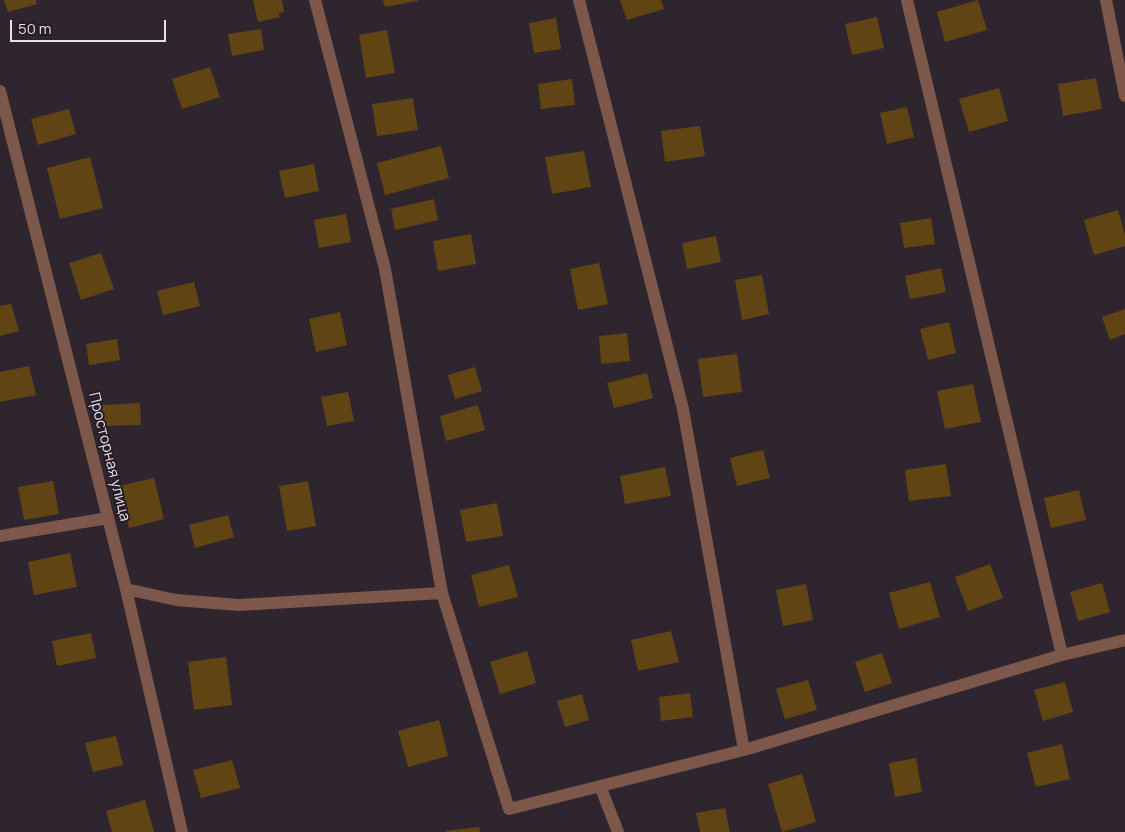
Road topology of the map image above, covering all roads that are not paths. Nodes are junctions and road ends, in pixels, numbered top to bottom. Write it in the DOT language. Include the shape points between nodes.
graph roads {
  1 [pos="315,0"];
  2 [pos="579,0"];
  3 [pos="908,0"];
  4 [pos="1106,0"];
  5 [pos="0,91"];
  6 [pos="1125,96"];
  7 [pos="108,518"];
  8 [pos="0,536"];
  9 [pos="126,589"];
  10 [pos="442,593"];
  11 [pos="1125,640"];
  12 [pos="1062,655"];
  13 [pos="744,750"];
  14 [pos="600,786"];
  15 [pos="182,832"];
  16 [pos="618,832"];
  1 -- 10 [label="street" via="385,268"];
  2 -- 13 [label="street" via="683,409"];
  3 -- 12 [label="street"];
  4 -- 6 [label="street"];
  5 -- 7 [label="street, Просторная улица"];
  7 -- 8 [label="street"];
  7 -- 9 [label="street, Просторная улица"];
  9 -- 10 [label="street" via="176,600 239,605"];
  9 -- 15 [label="street, Просторная улица"];
  10 -- 14 [label="street" via="509,809"];
  11 -- 12 [label="street"];
  12 -- 13 [label="street"];
  13 -- 14 [label="street"];
  14 -- 16 [label="street"];
}
